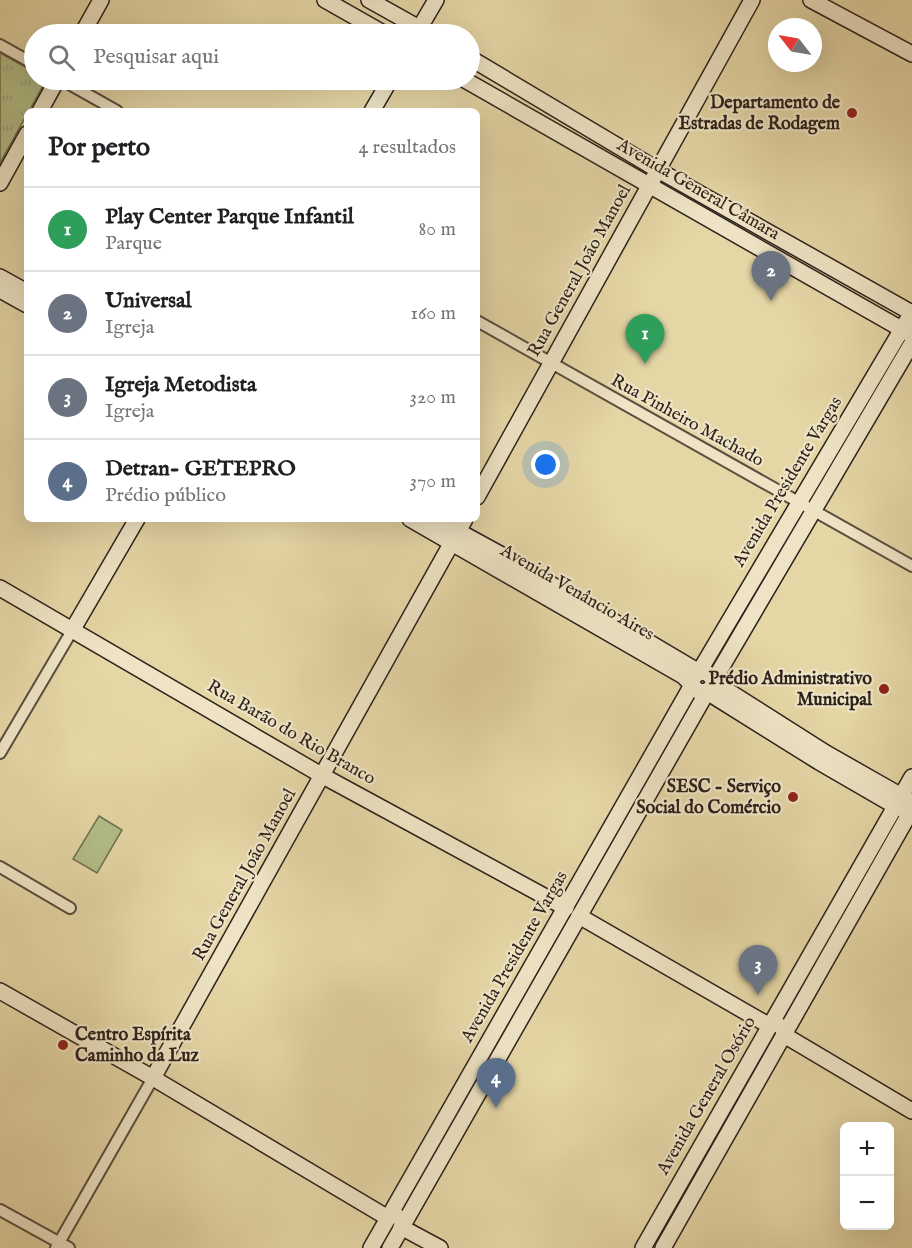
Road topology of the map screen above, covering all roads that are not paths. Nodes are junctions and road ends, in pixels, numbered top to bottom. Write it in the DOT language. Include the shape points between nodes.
graph roads {
  1 [pos="101,0"];
  2 [pos="325,0"];
  3 [pos="369,0"];
  4 [pos="436,0"];
  5 [pos="752,0"];
  6 [pos="811,0"];
  7 [pos="88,24"];
  8 [pos="367,24"];
  9 [pos="409,24"];
  10 [pos="426,24"];
  11 [pos="0,45"];
  12 [pos="912,54"];
  13 [pos="24,58"];
  14 [pos="480,64"];
  15 [pos="480,88"];
  16 [pos="52,90"];
  17 [pos="80,90"];
  18 [pos="384,90"];
  19 [pos="42,108"];
  20 [pos="112,108"];
  21 [pos="374,108"];
  22 [pos="24,139"];
  23 [pos="658,170"];
  24 [pos="0,183"];
  25 [pos="651,185"];
  26 [pos="0,277"];
  27 [pos="0,290"];
  28 [pos="24,290"];
  29 [pos="24,303"];
  30 [pos="912,312"];
  31 [pos="480,323"];
  32 [pos="906,332"];
  33 [pos="912,343"];
  34 [pos="550,363"];
  35 [pos="480,491"];
  36 [pos="798,503"];
  37 [pos="814,512"];
  38 [pos="135,522"];
  39 [pos="422,522"];
  40 [pos="442,522"];
  41 [pos="458,531"];
  42 [pos="912,566"];
  43 [pos="0,588"];
  44 [pos="73,629"];
  45 [pos="696,678"];
  46 [pos="710,686"];
  47 [pos="0,753"];
  48 [pos="323,776"];
  49 [pos="912,777"];
  50 [pos="907,806"];
  51 [pos="0,867"];
  52 [pos="70,908"];
  53 [pos="572,912"];
  54 [pos="0,991"];
  55 [pos="770,1026"];
  56 [pos="784,1035"];
  57 [pos="153,1078"];
  58 [pos="912,1111"];
  59 [pos="0,1210"];
  60 [pos="388,1218"];
  61 [pos="401,1227"];
  62 [pos="62,1246"];
  63 [pos="371,1248"];
  64 [pos="390,1248"];
  65 [pos="440,1248"];
  66 [pos="643,1248"];
  67 [pos="663,1248"];
  1 -- 7 [label="main road"];
  2 -- 8 [label="main road"];
  3 -- 9 [label="main road"];
  4 -- 10 [label="main road"];
  5 -- 23 [label="main road, Rua General João Manoel"];
  6 -- 12 [label="main road"];
  11 -- 13 [label="street"];
  14 -- 23 [label="main road, Avenida General Câmara"];
  15 -- 25 [label="main road, Avenida General Câmara"];
  16 -- 19 [label="main road"];
  17 -- 20 [label="street"];
  18 -- 21 [label="main road"];
  22 -- 24 [label="main road"];
  23 -- 25 [label="main road, Rua General João Manoel"];
  23 -- 30 [label="main road, Avenida General Câmara"];
  25 -- 32 [label="main road, Avenida General Câmara"];
  25 -- 34 [label="main road, Rua General João Manoel"];
  26 -- 28 [label="main road"];
  27 -- 29 [label="main road"];
  30 -- 32 [label="main road, Avenida Presidente Vargas"];
  31 -- 34 [label="street, Rua Pinheiro Machado"];
  32 -- 36 [label="main road, Avenida Presidente Vargas"];
  33 -- 37 [label="main road, Avenida Presidente Vargas"];
  34 -- 35 [label="main road, Rua General João Manoel"];
  34 -- 36 [label="street, Rua Pinheiro Machado"];
  36 -- 37 [label="street, Rua Pinheiro Machado"];
  36 -- 45 [label="main road, Avenida Presidente Vargas"];
  37 -- 42 [label="street, Rua Pinheiro Machado"];
  37 -- 46 [label="main road, Avenida Presidente Vargas"];
  38 -- 44 [label="main road"];
  39 -- 41 [label="main road, Avenida Venâncio Aires"];
  40 -- 41 [label="main road, Avenida Venâncio Aires"];
  41 -- 45 [label="main road, Avenida Venâncio Aires" via="496,561"];
  41 -- 48 [label="main road, Rua General João Manoel"];
  43 -- 44 [label="main road, Rua Barão do Rio Branco"];
  44 -- 47 [label="street"];
  44 -- 48 [label="main road, Rua Barão do Rio Branco"];
  45 -- 46 [label="main road, Avenida Venâncio Aires" via="707,673"];
  45 -- 53 [label="main road, Avenida Presidente Vargas"];
  46 -- 50 [label="main road"];
  46 -- 53 [label="main road, Avenida Presidente Vargas"];
  48 -- 53 [label="main road, Rua Barão do Rio Branco"];
  48 -- 57 [label="main road, Rua General João Manoel"];
  49 -- 50 [label="main road, Avenida General Osório"];
  50 -- 55 [label="main road, Avenida General Osório"];
  50 -- 56 [label="main road, Avenida General Osório"];
  51 -- 52 [label="street"];
  53 -- 55 [label="main road, Rua Barão do Rio Branco"];
  53 -- 60 [label="main road, Avenida Presidente Vargas"];
  53 -- 61 [label="main road, Avenida Presidente Vargas"];
  54 -- 57 [label="main road"];
  55 -- 56 [label="main road, Rua Barão do Rio Branco" via="769,1033 774,1037"];
  55 -- 66 [label="main road, Avenida General Osório"];
  56 -- 58 [label="main road, Rua Barão do Rio Branco"];
  56 -- 67 [label="main road, Avenida General Osório"];
  57 -- 60 [label="main road"];
  57 -- 62 [label="street, Rua General João Manoel"];
  59 -- 62 [label="street"];
  60 -- 61 [label="main road" via="390,1230"];
  60 -- 63 [label="main road, Avenida Presidente Vargas"];
  61 -- 64 [label="main road, Avenida Presidente Vargas"];
  61 -- 65 [label="main road"];
}
